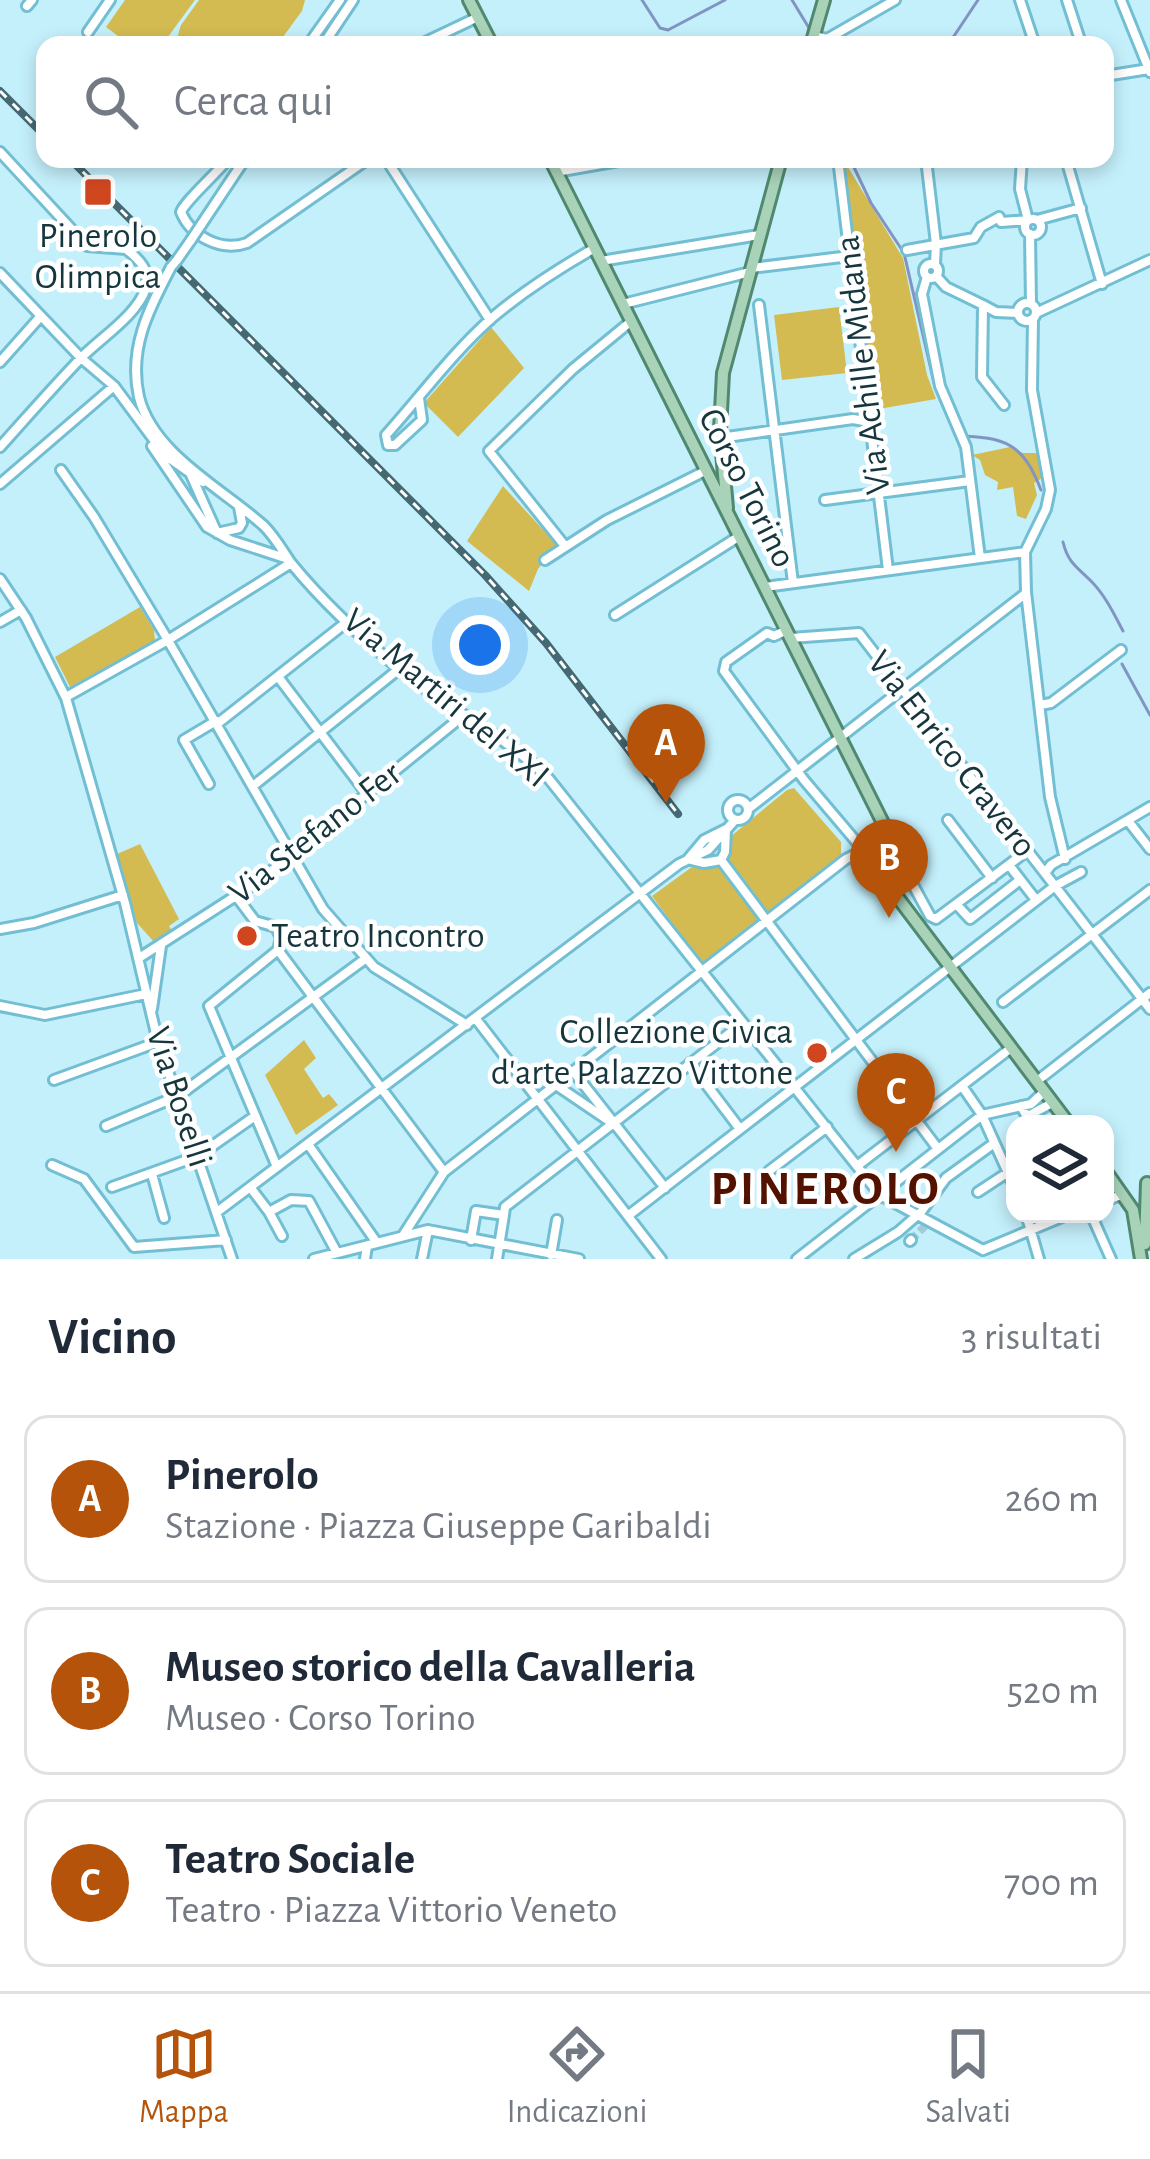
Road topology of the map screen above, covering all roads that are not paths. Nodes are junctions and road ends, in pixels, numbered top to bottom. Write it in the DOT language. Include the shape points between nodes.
graph roads {
  1 [pos="110,0"];
  2 [pos="340,0"];
  3 [pos="353,0"];
  4 [pos="471,0"];
  5 [pos="824,0"];
  6 [pos="895,0"];
  7 [pos="1020,0"];
  8 [pos="1066,0"];
  9 [pos="1121,0"];
  10 [pos="478,17"];
  11 [pos="88,32"];
  12 [pos="314,36"];
  13 [pos="329,36"];
  14 [pos="438,36"];
  15 [pos="488,36"];
  16 [pos="814,36"];
  17 [pos="832,36"];
  18 [pos="1032,36"];
  19 [pos="1078,36"];
  20 [pos="1149,70"];
  21 [pos="1114,75"];
  22 [pos="0,152"];
  23 [pos="221,168"];
  24 [pos="239,168"];
  25 [pos="355,168"];
  26 [pos="392,168"];
  27 [pos="554,168"];
  28 [pos="578,168"];
  29 [pos="778,168"];
  30 [pos="839,168"];
  31 [pos="927,168"];
  32 [pos="1021,168"];
  33 [pos="1069,168"];
  34 [pos="556,172"];
  35 [pos="1081,208"];
  36 [pos="1033,220"];
  37 [pos="759,235"];
  38 [pos="937,244"];
  39 [pos="593,249"];
  40 [pos="907,250"];
  41 [pos="850,256"];
  42 [pos="1150,260"];
  43 [pos="599,261"];
  44 [pos="750,270"];
  45 [pos="0,273"];
  46 [pos="932,276"];
  47 [pos="1102,284"];
  48 [pos="621,304"];
  49 [pos="759,304"];
  50 [pos="982,305"];
  51 [pos="1025,313"];
  52 [pos="40,317"];
  53 [pos="490,320"];
  54 [pos="629,323"];
  55 [pos="81,358"];
  56 [pos="0,362"];
  57 [pos="114,386"];
  58 [pos="419,398"];
  59 [pos="1004,405"];
  60 [pos="135,415"];
  61 [pos="869,422"];
  62 [pos="772,431"];
  63 [pos="721,438"];
  64 [pos="0,447"];
  65 [pos="182,458"];
  66 [pos="61,470"];
  67 [pos="705,471"];
  68 [pos="191,476"];
  69 [pos="970,481"];
  70 [pos="0,484"];
  71 [pos="215,488"];
  72 [pos="878,492"];
  73 [pos="825,500"];
  74 [pos="238,507"];
  75 [pos="726,512"];
  76 [pos="217,533"];
  77 [pos="738,537"];
  78 [pos="565,546"];
  79 [pos="268,550"];
  80 [pos="1025,552"];
  81 [pos="980,558"];
  82 [pos="545,560"];
  83 [pos="291,562"];
  84 [pos="888,570"];
  85 [pos="272,576"];
  86 [pos="0,579"];
  87 [pos="793,583"];
  88 [pos="763,588"];
  89 [pos="1023,597"];
  90 [pos="21,610"];
  91 [pos="615,615"];
  92 [pos="348,620"];
  93 [pos="0,622"];
  94 [pos="787,634"];
  95 [pos="168,640"];
  96 [pos="1120,650"];
  97 [pos="399,669"];
  98 [pos="279,678"];
  99 [pos="904,689"];
  100 [pos="66,698"];
  101 [pos="1040,705"];
  102 [pos="464,716"];
  103 [pos="216,723"];
  104 [pos="321,733"];
  105 [pos="840,736"];
  106 [pos="796,769"];
  107 [pos="209,784"];
  108 [pos="253,786"];
  109 [pos="367,794"];
  110 [pos="1150,802"];
  111 [pos="748,809"];
  112 [pos="735,820"];
  113 [pos="948,820"];
  114 [pos="1129,822"];
  115 [pos="726,829"];
  116 [pos="1150,849"];
  117 [pos="1027,851"];
  118 [pos="884,854"];
  119 [pos="865,855"];
  120 [pos="293,856"];
  121 [pos="688,859"];
  122 [pos="1065,859"];
  123 [pos="723,863"];
  124 [pos="1009,865"];
  125 [pos="1081,872"];
  126 [pos="1050,873"];
  127 [pos="992,878"];
  128 [pos="1020,880"];
  129 [pos="1054,886"];
  130 [pos="1150,890"];
  131 [pos="641,894"];
  132 [pos="123,895"];
  133 [pos="236,897"];
  134 [pos="1036,900"];
  135 [pos="957,904"];
  136 [pos="767,922"];
  137 [pos="0,929"];
  138 [pos="134,934"];
  139 [pos="1092,934"];
  140 [pos="159,945"];
  141 [pos="278,950"];
  142 [pos="138,958"];
  143 [pos="365,959"];
  144 [pos="950,966"];
  145 [pos="703,972"];
  146 [pos="146,994"];
  147 [pos="1146,996"];
  148 [pos="313,997"];
  149 [pos="1003,1002"];
  150 [pos="0,1006"];
  151 [pos="1150,1009"];
  152 [pos="152,1016"];
  153 [pos="472,1022"];
  154 [pos="743,1023"];
  155 [pos="857,1040"];
  156 [pos="158,1042"];
  157 [pos="1012,1047"];
  158 [pos="230,1058"];
  159 [pos="691,1064"];
  160 [pos="573,1071"];
  161 [pos="54,1080"];
  162 [pos="556,1085"];
  163 [pos="962,1086"];
  164 [pos="1041,1086"];
  165 [pos="795,1088"];
  166 [pos="381,1089"];
  167 [pos="178,1096"];
  168 [pos="536,1098"];
  169 [pos="1053,1103"];
  170 [pos="1026,1105"];
  171 [pos="982,1115"];
  172 [pos="1028,1115"];
  173 [pos="1036,1115"];
  174 [pos="1063,1115"];
  175 [pos="255,1116"];
  176 [pos="917,1120"];
  177 [pos="614,1124"];
  178 [pos="106,1126"];
  179 [pos="827,1127"];
  180 [pos="740,1130"];
  181 [pos="308,1144"];
  182 [pos="993,1144"];
  183 [pos="578,1150"];
  184 [pos="938,1150"];
  185 [pos="198,1156"];
  186 [pos="52,1165"];
  187 [pos="857,1166"];
  188 [pos="277,1167"];
  189 [pos="769,1171"];
  190 [pos="1006,1171"];
  191 [pos="444,1172"];
  192 [pos="152,1174"];
  193 [pos="1006,1174"];
  194 [pos="1114,1182"];
  195 [pos="1148,1183"];
  196 [pos="112,1187"];
  197 [pos="250,1187"];
  198 [pos="664,1188"];
  199 [pos="978,1192"];
  200 [pos="1123,1194"];
  201 [pos="880,1195"];
  202 [pos="1114,1198"];
  203 [pos="1149,1204"];
  204 [pos="217,1212"];
  205 [pos="269,1212"];
  206 [pos="503,1215"];
  207 [pos="629,1216"];
  208 [pos="916,1216"];
  209 [pos="164,1218"];
  210 [pos="556,1220"];
  211 [pos="1029,1223"];
  212 [pos="1049,1223"];
  213 [pos="1095,1223"];
  214 [pos="428,1230"];
  215 [pos="1032,1231"];
  216 [pos="404,1234"];
  217 [pos="282,1235"];
  218 [pos="226,1240"];
  219 [pos="471,1240"];
  220 [pos="372,1244"];
  221 [pos="500,1245"];
  222 [pos="157,1246"];
  223 [pos="138,1247"];
  224 [pos="337,1253"];
  225 [pos="551,1255"];
  226 [pos="987,1257"];
  227 [pos="132,1259"];
  228 [pos="160,1259"];
  229 [pos="232,1259"];
  230 [pos="314,1259"];
  231 [pos="365,1259"];
  232 [pos="422,1259"];
  233 [pos="497,1259"];
  234 [pos="579,1259"];
  235 [pos="661,1259"];
  236 [pos="796,1259"];
  237 [pos="854,1259"];
  238 [pos="1039,1259"];
  239 [pos="1111,1259"];
  240 [pos="1142,1259"];
  1 -- 11 [label="street"];
  2 -- 12 [label="street"];
  3 -- 13 [label="street"];
  4 -- 10 [label="main road"];
  5 -- 16 [label="main road"];
  6 -- 17 [label="street"];
  7 -- 18 [label="street"];
  8 -- 19 [label="street"];
  9 -- 20 [label="street"];
  10 -- 14 [label="street"];
  10 -- 15 [label="main road"];
  20 -- 21 [label="street"];
  22 -- 55 [label="street" via="87,246 131,252 146,269 146,284 125,317"];
  23 -- 25 [label="street" via="184,202 183,219 236,247"];
  24 -- 65 [label="street, bridge" via="140,331 136,375 146,416"];
  26 -- 53 [label="street"];
  27 -- 34 [label="main road, Corso Torino"];
  28 -- 34 [label="street"];
  29 -- 37 [label="main road"];
  30 -- 41 [label="street, Via Achille Midana"];
  31 -- 38 [label="street"];
  32 -- 36 [label="street"];
  33 -- 35 [label="street"];
  34 -- 39 [label="main road, Corso Torino"];
  35 -- 36 [label="street"];
  35 -- 47 [label="street"];
  36 -- 38 [label="street" via="1000,217 974,238"];
  36 -- 51 [label="street" via="1041,229 1030,234"];
  37 -- 43 [label="street"];
  37 -- 44 [label="main road"];
  38 -- 40 [label="street"];
  38 -- 46 [label="street"];
  39 -- 43 [label="main road, Corso Torino"];
  39 -- 53 [label="street"];
  41 -- 44 [label="street"];
  41 -- 61 [label="street, Via Achille Midana"];
  42 -- 47 [label="street"];
  43 -- 48 [label="main road, Corso Torino"];
  44 -- 48 [label="street"];
  44 -- 63 [label="main road" via="723,373"];
  45 -- 52 [label="street, Via Martiri del XXI"];
  46 -- 50 [label="street"];
  46 -- 69 [label="street" via="922,294"];
  47 -- 51 [label="street"];
  48 -- 54 [label="main road, Corso Torino"];
  49 -- 62 [label="street"];
  50 -- 51 [label="street"];
  50 -- 59 [label="street" via="982,377"];
  51 -- 80 [label="street" via="1050,479"];
  52 -- 55 [label="street, Via Martiri del XXI"];
  52 -- 56 [label="street"];
  53 -- 58 [label="street"];
  54 -- 67 [label="main road, Corso Torino"];
  54 -- 78 [label="street" via="489,451"];
  55 -- 57 [label="street, Via Martiri del XXI"];
  55 -- 64 [label="street"];
  57 -- 60 [label="street, Via Martiri del XXI"];
  57 -- 70 [label="street"];
  58 -- 58 [label="street" via="386,435 388,445 422,420"];
  60 -- 68 [label="street, Via Martiri del XXI"];
  60 -- 76 [label="street, Via Martiri del XXI" via="200,521"];
  61 -- 62 [label="street"];
  61 -- 72 [label="street, Via Achille Midana"];
  62 -- 63 [label="street"];
  62 -- 87 [label="street"];
  63 -- 75 [label="main road"];
  65 -- 68 [label="street, Via Martiri del XXI"];
  65 -- 71 [label="street, Via Martiri del XXI"];
  66 -- 95 [label="street"];
  67 -- 75 [label="main road, Corso Torino"];
  67 -- 78 [label="street"];
  68 -- 71 [label="street, Via Martiri del XXI"];
  68 -- 76 [label="street, Via Martiri del XXI"];
  69 -- 72 [label="street"];
  69 -- 81 [label="street"];
  71 -- 74 [label="street, Via Martiri del XXI"];
  72 -- 73 [label="street"];
  72 -- 84 [label="street, Via Achille Midana"];
  74 -- 76 [label="street" via="239,528"];
  74 -- 83 [label="street, Via Martiri del XXI"];
  75 -- 77 [label="main road, Corso Torino"];
  76 -- 79 [label="street, Via Martiri del XXI"];
  77 -- 88 [label="main road, Corso Torino"];
  77 -- 91 [label="street"];
  78 -- 82 [label="street"];
  79 -- 83 [label="street, Via Martiri del XXI"];
  79 -- 85 [label="street"];
  80 -- 81 [label="street"];
  80 -- 89 [label="street"];
  81 -- 84 [label="street"];
  83 -- 85 [label="street"];
  83 -- 92 [label="street, Via Martiri del XXI"];
  84 -- 87 [label="street"];
  85 -- 95 [label="street"];
  86 -- 90 [label="street, Via Boselli"];
  87 -- 88 [label="street"];
  88 -- 94 [label="main road, Corso Torino"];
  89 -- 99 [label="street"];
  89 -- 101 [label="street"];
  90 -- 93 [label="street"];
  90 -- 100 [label="street, Via Boselli"];
  92 -- 97 [label="street, Via Martiri del XXI"];
  92 -- 98 [label="street"];
  94 -- 99 [label="street, Via Enrico Cravero" via="856,632"];
  94 -- 105 [label="main road, Corso Torino"];
  94 -- 106 [label="street" via="767,633 724,671"];
  95 -- 100 [label="street"];
  95 -- 103 [label="street"];
  96 -- 101 [label="street"];
  97 -- 102 [label="street, Via Martiri del XXI"];
  97 -- 104 [label="street"];
  98 -- 103 [label="street"];
  98 -- 104 [label="street"];
  99 -- 105 [label="street"];
  99 -- 117 [label="street, Via Enrico Cravero"];
  100 -- 132 [label="street, Via Boselli"];
  101 -- 122 [label="street"];
  102 -- 109 [label="street, Via Stefano Fer"];
  102 -- 131 [label="street, Via Martiri del XXI" via="538,768"];
  103 -- 107 [label="street" via="184,740"];
  103 -- 108 [label="street"];
  104 -- 108 [label="street"];
  104 -- 109 [label="street"];
  105 -- 106 [label="street"];
  105 -- 118 [label="main road, Corso Torino" via="886,831"];
  106 -- 111 [label="street"];
  106 -- 119 [label="street"];
  108 -- 120 [label="street"];
  109 -- 120 [label="street, Via Stefano Fer"];
  110 -- 114 [label="street"];
  111 -- 112 [label="street"];
  111 -- 112 [label="street" via="740,800 730,803"];
  112 -- 115 [label="street"];
  113 -- 127 [label="street"];
  114 -- 116 [label="street"];
  114 -- 122 [label="street"];
  115 -- 121 [label="street"];
  115 -- 123 [label="street"];
  117 -- 124 [label="street"];
  117 -- 126 [label="street, Via Enrico Cravero"];
  118 -- 119 [label="main road" via="873,866"];
  118 -- 119 [label="main road" via="872,843"];
  118 -- 135 [label="street, Corso Torino" via="900,861 930,916"];
  118 -- 144 [label="main road, Corso Torino" via="892,890"];
  119 -- 136 [label="street" via="846,860"];
  120 -- 133 [label="street, Via Stefano Fer"];
  120 -- 143 [label="street"];
  121 -- 123 [label="street"];
  121 -- 131 [label="street"];
  122 -- 126 [label="street"];
  123 -- 136 [label="street"];
  124 -- 127 [label="street"];
  124 -- 128 [label="street"];
  125 -- 129 [label="street"];
  126 -- 129 [label="street, Via Enrico Cravero"];
  127 -- 135 [label="street"];
  128 -- 134 [label="street"];
  128 -- 135 [label="street" via="970,919"];
  129 -- 134 [label="street"];
  129 -- 139 [label="street, Via Enrico Cravero"];
  130 -- 139 [label="street"];
  131 -- 145 [label="street, Via Martiri del XXI"];
  131 -- 153 [label="street"];
  132 -- 137 [label="street"];
  132 -- 138 [label="street, Via Boselli"];
  133 -- 140 [label="street, Via Stefano Fer"];
  133 -- 141 [label="street" via="251,918 276,927"];
  134 -- 144 [label="street"];
  136 -- 145 [label="street"];
  136 -- 155 [label="street"];
  138 -- 140 [label="street"];
  138 -- 142 [label="street, Via Boselli"];
  139 -- 147 [label="street, Via Enrico Cravero"];
  139 -- 149 [label="street"];
  140 -- 142 [label="street, Via Stefano Fer"];
  140 -- 152 [label="street"];
  141 -- 148 [label="street"];
  141 -- 158 [label="street" via="209,1006"];
  142 -- 146 [label="street, Via Boselli"];
  143 -- 148 [label="street"];
  143 -- 153 [label="street"];
  144 -- 155 [label="street"];
  144 -- 157 [label="main road, Corso Torino"];
  145 -- 154 [label="street, Via Martiri del XXI"];
  145 -- 160 [label="street"];
  146 -- 150 [label="street" via="45,1016"];
  146 -- 152 [label="street, Via Boselli"];
  147 -- 151 [label="street, Via Enrico Cravero"];
  147 -- 164 [label="street"];
  148 -- 158 [label="street"];
  148 -- 166 [label="street"];
  152 -- 156 [label="street, Via Boselli"];
  153 -- 166 [label="street"];
  153 -- 168 [label="street"];
  154 -- 159 [label="street"];
  154 -- 165 [label="street, Via Martiri del XXI"];
  155 -- 165 [label="street"];
  155 -- 176 [label="street"];
  156 -- 161 [label="street"];
  156 -- 167 [label="street, Via Boselli"];
  157 -- 163 [label="street"];
  157 -- 164 [label="main road, Corso Torino"];
  158 -- 167 [label="street"];
  158 -- 175 [label="street"];
  159 -- 177 [label="street"];
  159 -- 180 [label="street"];
  160 -- 162 [label="street"];
  160 -- 177 [label="street"];
  162 -- 168 [label="street"];
  162 -- 177 [label="street"];
  163 -- 171 [label="street"];
  163 -- 176 [label="street"];
  164 -- 169 [label="main road, Corso Torino"];
  164 -- 170 [label="street"];
  165 -- 179 [label="street, Via Martiri del XXI"];
  165 -- 180 [label="street"];
  166 -- 181 [label="street"];
  166 -- 191 [label="street"];
  167 -- 178 [label="street"];
  167 -- 185 [label="street, Via Boselli"];
  168 -- 183 [label="street"];
  168 -- 191 [label="street"];
  169 -- 173 [label="street"];
  169 -- 174 [label="main road, Corso Torino"];
  170 -- 171 [label="street"];
  170 -- 172 [label="street"];
  171 -- 182 [label="street"];
  171 -- 184 [label="street"];
  175 -- 185 [label="street"];
  175 -- 188 [label="street"];
  176 -- 184 [label="street"];
  176 -- 187 [label="street"];
  177 -- 183 [label="street"];
  177 -- 198 [label="street"];
  179 -- 187 [label="street, Via Martiri del XXI"];
  179 -- 189 [label="street"];
  180 -- 198 [label="street"];
  181 -- 188 [label="street"];
  181 -- 220 [label="street"];
  182 -- 190 [label="street"];
  182 -- 208 [label="street" via="946,1178"];
  183 -- 206 [label="street"];
  183 -- 207 [label="street"];
  184 -- 201 [label="street"];
  185 -- 192 [label="street"];
  185 -- 204 [label="street, Via Boselli"];
  186 -- 223 [label="street" via="84,1179"];
  187 -- 201 [label="street, Via Martiri del XXI"];
  188 -- 197 [label="street"];
  191 -- 216 [label="street"];
  192 -- 196 [label="street"];
  192 -- 209 [label="street"];
  193 -- 199 [label="street"];
  194 -- 200 [label="main road"];
  195 -- 200 [label="main road"];
  195 -- 203 [label="main road"];
  197 -- 204 [label="street"];
  197 -- 205 [label="street"];
  198 -- 207 [label="street"];
  200 -- 202 [label="street"];
  200 -- 240 [label="main road"];
  201 -- 208 [label="street"];
  201 -- 236 [label="street"];
  203 -- 240 [label="main road"];
  204 -- 218 [label="street, Via Boselli"];
  205 -- 217 [label="street"];
  205 -- 224 [label="street" via="309,1201"];
  206 -- 219 [label="street" via="476,1211"];
  206 -- 221 [label="street"];
  207 -- 235 [label="street"];
  208 -- 226 [label="street"];
  208 -- 237 [label="street"];
  210 -- 225 [label="street"];
  211 -- 215 [label="street"];
  212 -- 215 [label="street"];
  213 -- 239 [label="street"];
  214 -- 216 [label="street"];
  214 -- 219 [label="street"];
  214 -- 232 [label="street"];
  215 -- 226 [label="street"];
  215 -- 238 [label="street"];
  216 -- 220 [label="street"];
  218 -- 222 [label="street"];
  218 -- 229 [label="street, Via Boselli"];
  219 -- 221 [label="street"];
  220 -- 224 [label="street"];
  220 -- 231 [label="street"];
  221 -- 225 [label="street"];
  221 -- 233 [label="street"];
  222 -- 223 [label="street"];
  222 -- 228 [label="street"];
  223 -- 227 [label="street"];
  224 -- 230 [label="street"];
  225 -- 234 [label="street"];
}
